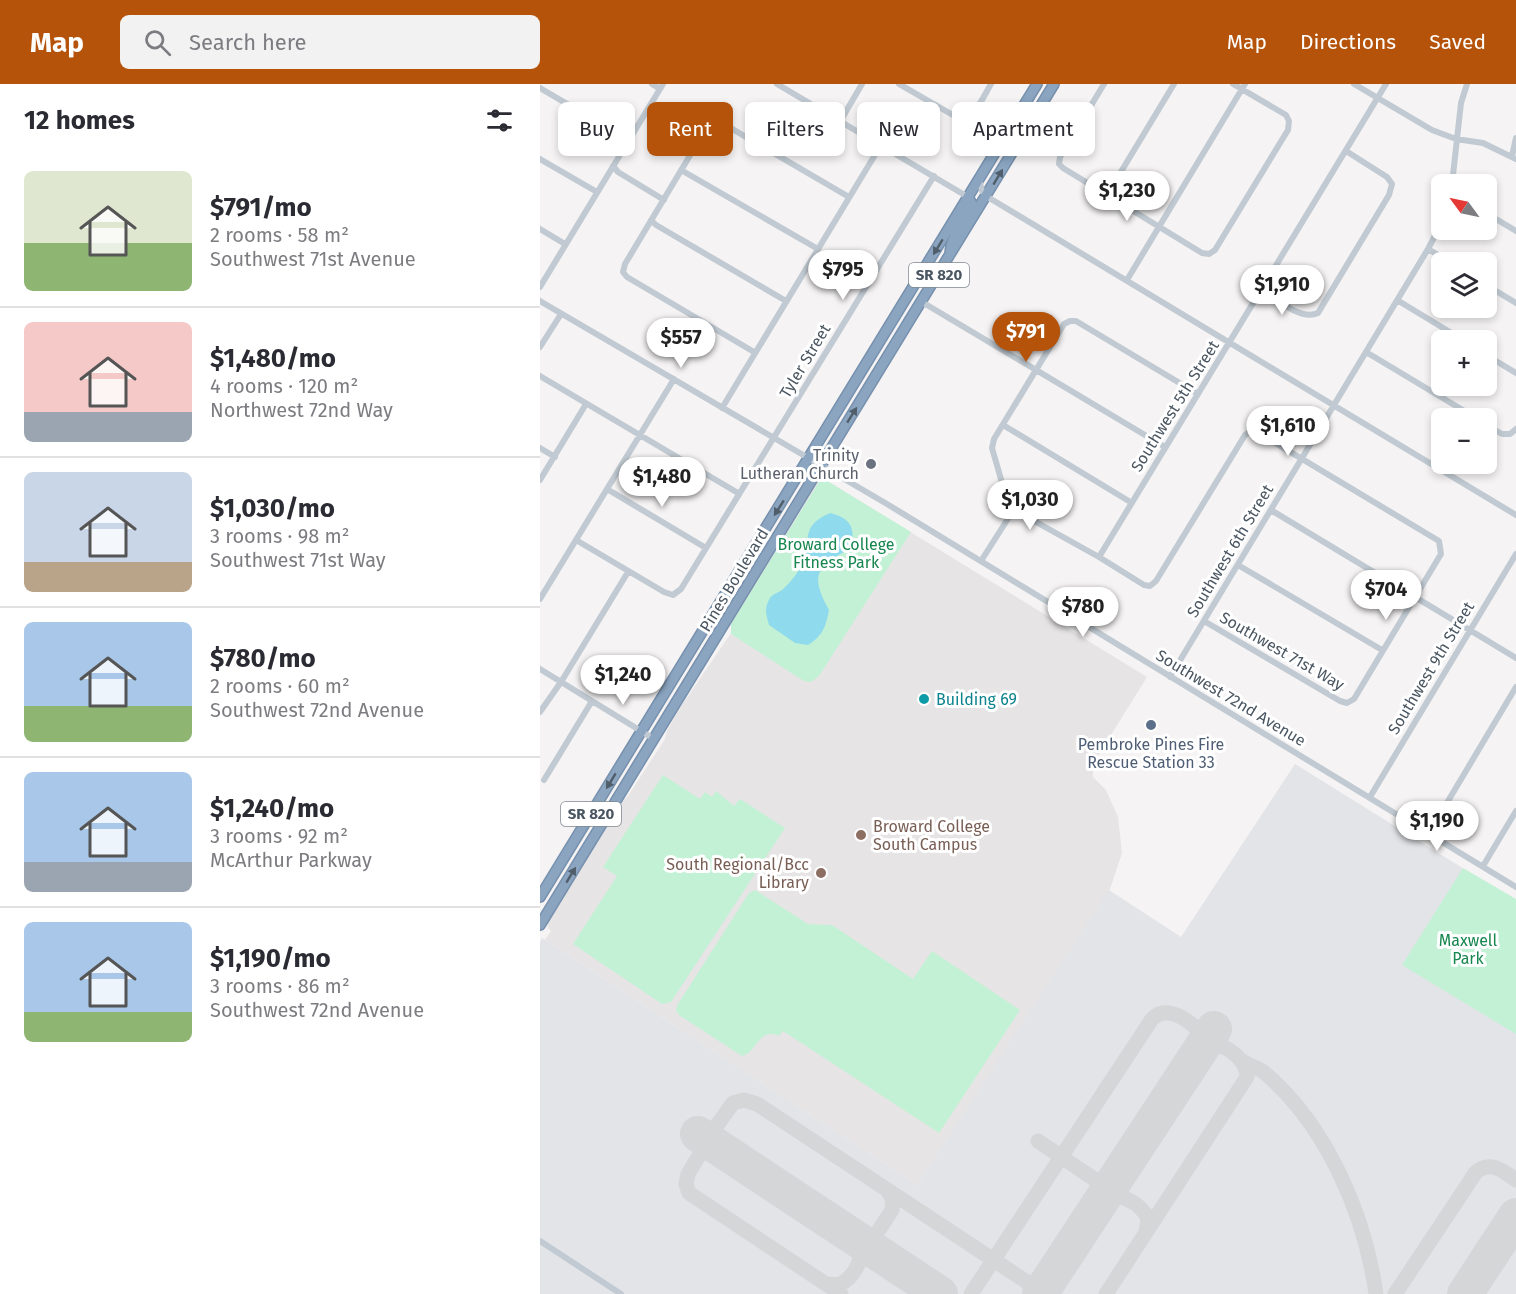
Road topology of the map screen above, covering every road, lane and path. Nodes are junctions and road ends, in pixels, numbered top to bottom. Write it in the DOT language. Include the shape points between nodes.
graph roads {
  1 [pos="652,84"];
  2 [pos="777,84"];
  3 [pos="862,84"];
  4 [pos="899,84"];
  5 [pos="991,84"];
  6 [pos="1036,84"];
  7 [pos="1054,84"];
  8 [pos="1104,84"];
  9 [pos="1174,84"];
  10 [pos="1233,84"];
  11 [pos="1354,84"];
  12 [pos="1386,84"];
  13 [pos="1467,84"];
  14 [pos="662,86"];
  15 [pos="1243,86"];
  16 [pos="540,88"];
  17 [pos="1377,98"];
  18 [pos="564,102"];
  19 [pos="809,102"];
  20 [pos="845,113"];
  21 [pos="635,129"];
  22 [pos="1516,138"];
  23 [pos="1456,139"];
  24 [pos="1346,151"];
  25 [pos="619,156"];
  26 [pos="874,156"];
  27 [pos="900,156"];
  28 [pos="1514,158"];
  29 [pos="540,159"];
  30 [pos="613,166"];
  31 [pos="681,170"];
  32 [pos="1453,174"];
  33 [pos="934,176"];
  34 [pos="979,179"];
  35 [pos="597,192"];
  36 [pos="1107,195"];
  37 [pos="986,196"];
  38 [pos="849,197"];
  39 [pos="968,197"];
  40 [pos="664,200"];
  41 [pos="651,220"];
  42 [pos="1497,220"];
  43 [pos="1159,227"];
  44 [pos="540,230"];
  45 [pos="1516,231"];
  46 [pos="1433,240"];
  47 [pos="565,244"];
  48 [pos="818,249"];
  49 [pos="1428,249"];
  50 [pos="1433,252"];
  51 [pos="950,256"];
  52 [pos="1127,280"];
  53 [pos="915,284"];
  54 [pos="540,287"];
  55 [pos="1262,289"];
  56 [pos="1497,292"];
  57 [pos="1397,300"];
  58 [pos="540,301"];
  59 [pos="786,301"];
  60 [pos="922,302"];
  61 [pos="1516,303"];
  62 [pos="561,314"];
  63 [pos="1446,330"];
  64 [pos="902,335"];
  65 [pos="1230,342"];
  66 [pos="540,347"];
  67 [pos="754,352"];
  68 [pos="1366,352"];
  69 [pos="1497,362"];
  70 [pos="1036,369"];
  71 [pos="1516,373"];
  72 [pos="540,376"];
  73 [pos="674,379"];
  74 [pos="1198,394"];
  75 [pos="586,404"];
  76 [pos="1334,405"];
  77 [pos="722,408"];
  78 [pos="1459,408"];
  79 [pos="1003,425"];
  80 [pos="1516,429"];
  81 [pos="1497,431"];
  82 [pos="639,436"];
  83 [pos="774,438"];
  84 [pos="540,447"];
  85 [pos="1165,447"];
  86 [pos="555,457"];
  87 [pos="1302,457"];
  88 [pos="809,458"];
  89 [pos="821,465"];
  90 [pos="540,480"];
  91 [pos="607,489"];
  92 [pos="738,493"];
  93 [pos="1132,503"];
  94 [pos="1009,507"];
  95 [pos="1271,510"];
  96 [pos="1516,515"];
  97 [pos="576,540"];
  98 [pos="706,548"];
  99 [pos="1516,554"];
  100 [pos="1099,557"];
  101 [pos="981,561"];
  102 [pos="1238,565"];
  103 [pos="628,572"];
  104 [pos="1415,597"];
  105 [pos="540,599"];
  106 [pos="713,615"];
  107 [pos="1204,621"];
  108 [pos="1470,630"];
  109 [pos="720,632"];
  110 [pos="1382,650"];
  111 [pos="1516,658"];
  112 [pos="540,669"];
  113 [pos="1170,677"];
  114 [pos="561,682"];
  115 [pos="1516,687"];
  116 [pos="592,701"];
  117 [pos="540,711"];
  118 [pos="641,731"];
  119 [pos="654,739"];
  120 [pos="544,780"];
  121 [pos="1370,797"];
  122 [pos="1516,811"];
  123 [pos="1429,833"];
  124 [pos="1483,866"];
  125 [pos="1516,887"];
  126 [pos="540,897"];
  127 [pos="540,925"];
  128 [pos="540,1241"];
  129 [pos="621,1294"];
  1 -- 14 [label="street"];
  2 -- 19 [label="street"];
  3 -- 20 [label="street"];
  4 -- 5 [label="street" via="958,118 971,115"];
  6 -- 34 [label="highway, SR 820"];
  37 -- 7 [label="highway, SR 820, one-way"];
  8 -- 36 [label="street" via="1059,164"];
  9 -- 36 [label="street"];
  10 -- 15 [label="street"];
  11 -- 17 [label="street"];
  12 -- 17 [label="street, Southwest 5th Street"];
  13 -- 23 [label="street"];
  14 -- 21 [label="street"];
  15 -- 43 [label="street"];
  15 -- 43 [label="street" via="1286,115 1288,130 1215,250 1202,253"];
  16 -- 18 [label="street"];
  17 -- 23 [label="street" via="1432,130"];
  17 -- 24 [label="street, Southwest 5th Street"];
  22 -- 28 [label="street"];
  23 -- 28 [label="street" via="1483,143"];
  23 -- 32 [label="street"];
  24 -- 55 [label="street, Southwest 5th Street"];
  24 -- 55 [label="street" via="1392,184 1318,314 1303,315"];
  25 -- 30 [label="street"];
  26 -- 38 [label="street"];
  27 -- 33 [label="street"];
  29 -- 35 [label="street"];
  30 -- 35 [label="street"];
  30 -- 40 [label="street"];
  31 -- 38 [label="street" via="707,127 722,123"];
  31 -- 40 [label="street"];
  31 -- 48 [label="street"];
  33 -- 39 [label="street"];
  33 -- 83 [label="street, Tyler Street"];
  34 -- 37 [label="street"];
  34 -- 39 [label="highway, SR 820"];
  35 -- 47 [label="street"];
  36 -- 43 [label="street"];
  37 -- 51 [label="highway, SR 820"];
  37 -- 52 [label="street"];
  38 -- 48 [label="street"];
  39 -- 51 [label="highway" via="972,204 950,244"];
  39 -- 53 [label="highway, SR 820, one-way"];
  40 -- 41 [label="street"];
  41 -- 59 [label="street"];
  41 -- 67 [label="street" via="623,272"];
  42 -- 45 [label="street"];
  43 -- 52 [label="street"];
  44 -- 47 [label="street"];
  46 -- 49 [label="street, Southwest 6th Street"];
  47 -- 54 [label="street"];
  48 -- 59 [label="street"];
  49 -- 50 [label="street"];
  49 -- 57 [label="street, Southwest 6th Street"];
  51 -- 60 [label="highway, SR 820"];
  52 -- 65 [label="street"];
  53 -- 64 [label="highway" via="918,288 897,322 897,331"];
  53 -- 88 [label="highway, SR 820"];
  55 -- 65 [label="street, Southwest 5th Street"];
  56 -- 61 [label="street"];
  57 -- 63 [label="street"];
  57 -- 68 [label="street, Southwest 6th Street"];
  58 -- 62 [label="street, Southwest 72nd Avenue"];
  59 -- 67 [label="street"];
  60 -- 64 [label="highway, SR 820"];
  60 -- 70 [label="street"];
  62 -- 66 [label="street"];
  62 -- 73 [label="street, Southwest 72nd Avenue"];
  89 -- 64 [label="highway, SR 820, one-way"];
  65 -- 74 [label="street, Southwest 5th Street"];
  65 -- 76 [label="street"];
  67 -- 77 [label="street"];
  68 -- 76 [label="street, Southwest 6th Street"];
  68 -- 78 [label="street"];
  69 -- 71 [label="street"];
  70 -- 74 [label="street" via="1064,324 1076,321"];
  70 -- 79 [label="street"];
  70 -- 85 [label="street"];
  72 -- 75 [label="street"];
  73 -- 77 [label="street, Southwest 72nd Avenue"];
  73 -- 82 [label="street"];
  74 -- 85 [label="street, Southwest 5th Street"];
  75 -- 82 [label="street"];
  75 -- 86 [label="street"];
  76 -- 87 [label="street, Southwest 6th Street"];
  76 -- 96 [label="street"];
  77 -- 83 [label="street, Southwest 72nd Avenue"];
  79 -- 93 [label="street"];
  79 -- 94 [label="street" via="992,448"];
  80 -- 81 [label="street" via="1510,434"];
  82 -- 91 [label="street"];
  82 -- 92 [label="street"];
  83 -- 88 [label="street, Southwest 72nd Avenue"];
  83 -- 92 [label="street, Tyler Street"];
  84 -- 86 [label="street"];
  85 -- 93 [label="street, Southwest 5th Street"];
  86 -- 90 [label="street"];
  87 -- 95 [label="street, Southwest 6th Street"];
  87 -- 100 [label="street" via="1257,432 1245,435 1150,586"];
  87 -- 104 [label="street" via="1439,541 1441,554"];
  88 -- 89 [label="street, Southwest 72nd Avenue"];
  88 -- 106 [label="highway, Pines Boulevard / SR 820, one-way"];
  89 -- 101 [label="street, Southwest 72nd Avenue"];
  89 -- 109 [label="highway, Pines Boulevard / SR 820"];
  91 -- 97 [label="street"];
  91 -- 98 [label="street"];
  92 -- 98 [label="street, Tyler Street"];
  93 -- 100 [label="street, Southwest 5th Street"];
  94 -- 100 [label="street"];
  94 -- 101 [label="street" via="1009,517"];
  95 -- 102 [label="street, Southwest 6th Street"];
  95 -- 104 [label="street"];
  97 -- 103 [label="street"];
  97 -- 105 [label="street"];
  98 -- 103 [label="street, Tyler Street" via="681,589 673,595"];
  99 -- 108 [label="street, Southwest 9th Street"];
  101 -- 113 [label="street, Southwest 72nd Avenue"];
  102 -- 107 [label="street, Southwest 6th Street"];
  102 -- 110 [label="street"];
  103 -- 114 [label="street"];
  104 -- 108 [label="street"];
  104 -- 110 [label="street"];
  106 -- 109 [label="highway"];
  106 -- 118 [label="highway, Pines Boulevard / SR 820"];
  107 -- 110 [label="street, Southwest 71st Way" via="1347,703 1354,699"];
  107 -- 113 [label="street, Southwest 6th Street"];
  108 -- 111 [label="street"];
  108 -- 121 [label="street, Southwest 9th Street"];
  109 -- 119 [label="highway, Pines Boulevard / SR 820"];
  112 -- 114 [label="street"];
  113 -- 121 [label="street, Southwest 72nd Avenue"];
  114 -- 116 [label="street"];
  114 -- 117 [label="street"];
  115 -- 123 [label="street"];
  116 -- 118 [label="street"];
  116 -- 120 [label="street"];
  118 -- 119 [label="street"];
  118 -- 126 [label="highway, Pines Boulevard / SR 820, one-way"];
  127 -- 119 [label="highway, Pines Boulevard / SR 820, one-way"];
  121 -- 123 [label="street, Southwest 72nd Avenue"];
  122 -- 124 [label="street"];
  123 -- 124 [label="street, Southwest 72nd Avenue"];
  124 -- 125 [label="street, Southwest 72nd Avenue"];
  128 -- 129 [label="street"];
}
